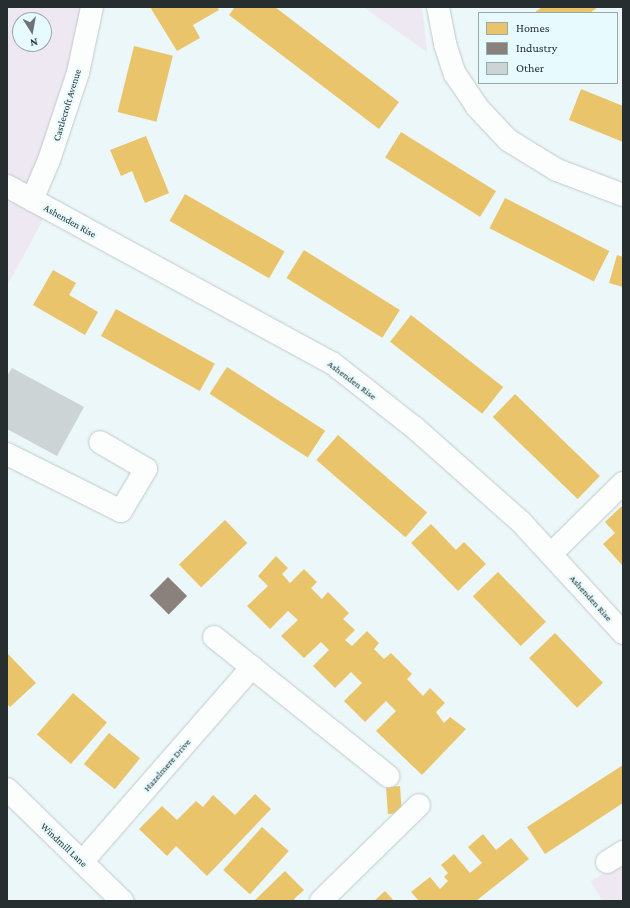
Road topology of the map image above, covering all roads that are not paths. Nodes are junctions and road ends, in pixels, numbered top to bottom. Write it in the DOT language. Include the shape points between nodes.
graph roads {
  1 [pos="92,7"];
  2 [pos="438,7"];
  3 [pos="7,186"];
  4 [pos="623,194"];
  5 [pos="32,200"];
  6 [pos="100,442"];
  7 [pos="7,454"];
  8 [pos="623,483"];
  9 [pos="551,554"];
  10 [pos="623,633"];
  11 [pos="214,637"];
  12 [pos="252,667"];
  13 [pos="388,776"];
  14 [pos="7,789"];
  15 [pos="419,804"];
  16 [pos="82,862"];
  17 [pos="122,901"];
  18 [pos="321,901"];
  1 -- 5 [label="street, Castlecroft Avenue" via="78,72 49,160"];
  2 -- 4 [label="street" via="445,44 455,74 477,107 508,140 557,170"];
  3 -- 5 [label="street, Ashenden Rise"];
  5 -- 9 [label="street, Ashenden Rise" via="332,363 415,428 521,522"];
  6 -- 7 [label="street" via="146,469 121,511"];
  8 -- 9 [label="street"];
  9 -- 10 [label="street, Ashenden Rise"];
  11 -- 12 [label="street"];
  12 -- 13 [label="street"];
  12 -- 16 [label="street, Hazelmere Drive"];
  14 -- 16 [label="street, Windmill Lane"];
  15 -- 18 [label="street"];
  16 -- 17 [label="street, Windmill Lane"];
}
